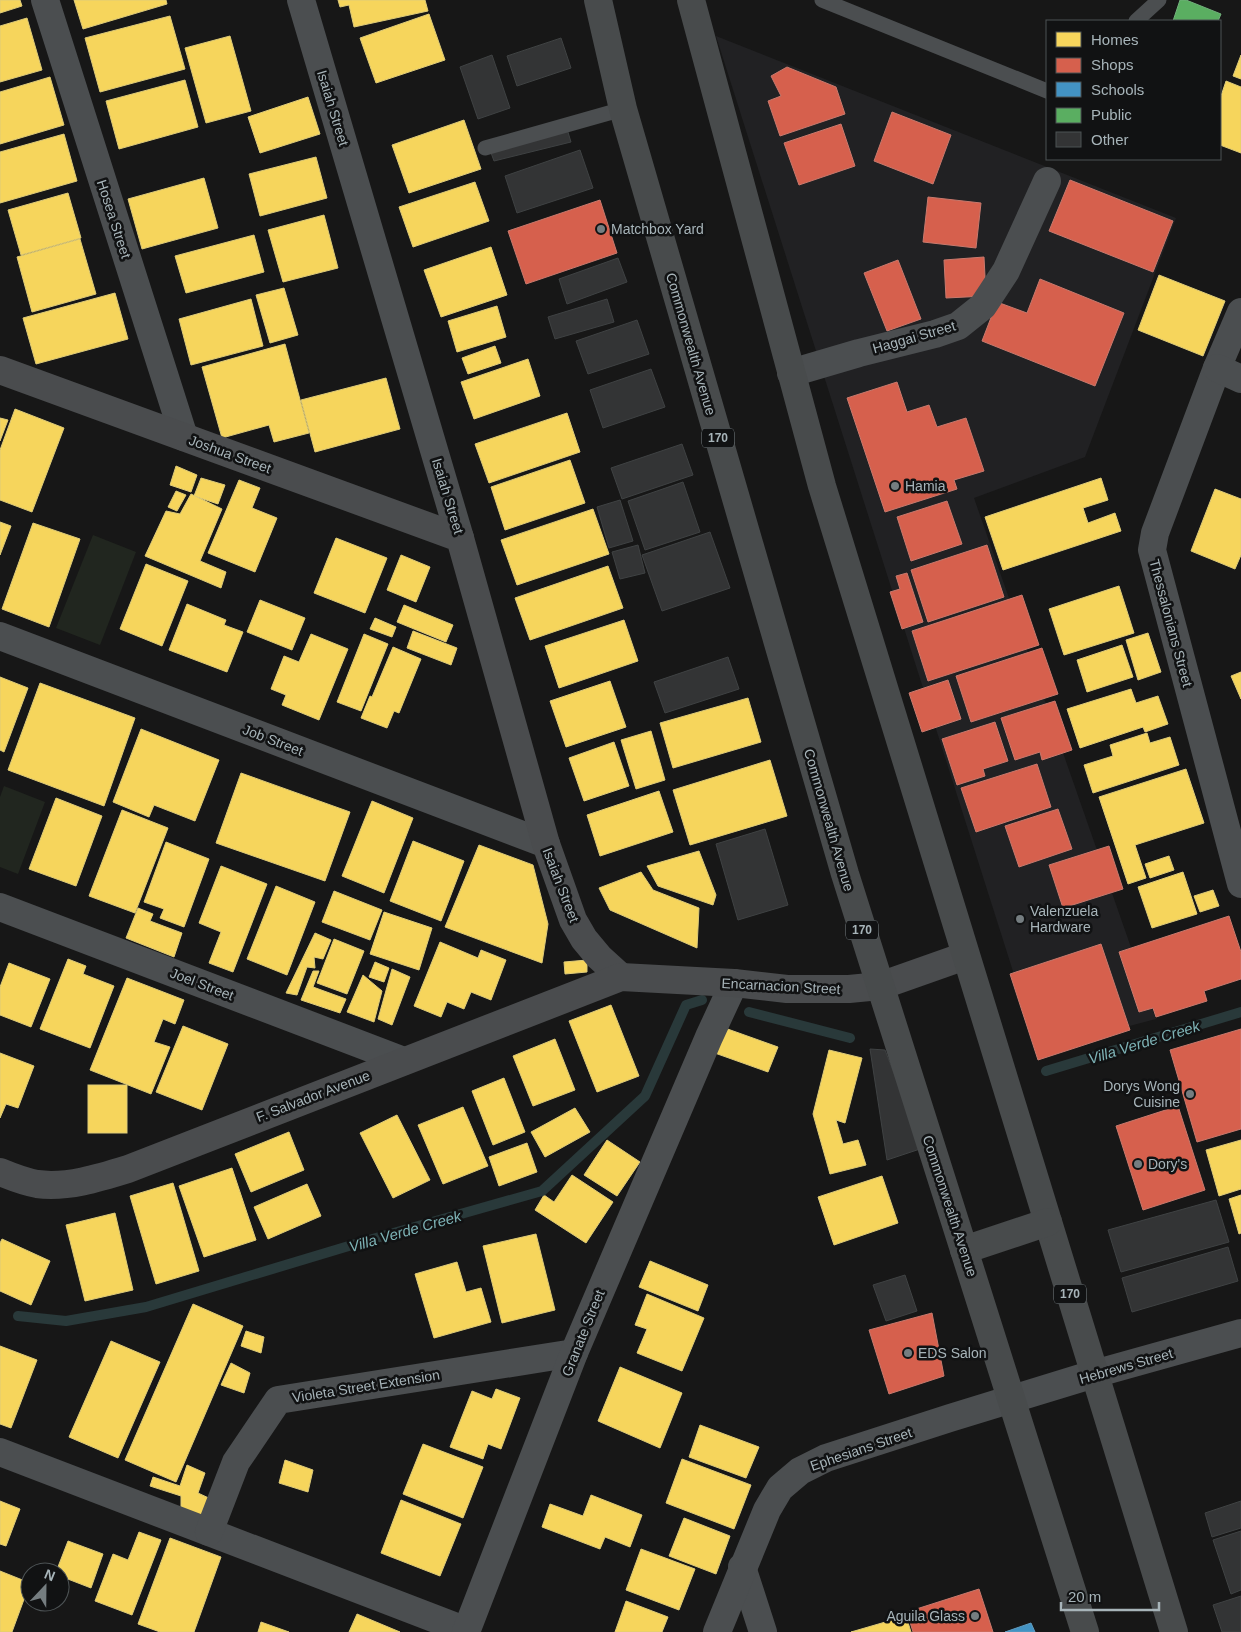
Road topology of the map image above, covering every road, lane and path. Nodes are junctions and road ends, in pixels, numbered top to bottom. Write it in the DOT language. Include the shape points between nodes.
graph roads {
  1 [pos="44,0"];
  2 [pos="301,0"];
  3 [pos="598,0"];
  4 [pos="691,0"];
  5 [pos="822,0"];
  6 [pos="1159,0"];
  7 [pos="853,6"];
  8 [pos="1137,20"];
  9 [pos="1046,91"];
  10 [pos="623,109"];
  11 [pos="485,148"];
  12 [pos="1046,181"];
  13 [pos="1241,312"];
  14 [pos="1216,368"];
  15 [pos="0,370"];
  16 [pos="790,373"];
  17 [pos="1241,379"];
  18 [pos="184,437"];
  19 [pos="460,538"];
  20 [pos="0,636"];
  21 [pos="546,844"];
  22 [pos="1241,884"];
  23 [pos="0,907"];
  24 [pos="966,956"];
  25 [pos="622,977"];
  26 [pos="734,983"];
  27 [pos="880,986"];
  28 [pos="404,1061"];
  29 [pos="0,1172"];
  30 [pos="1048,1222"];
  31 [pos="964,1250"];
  32 [pos="1241,1333"];
  33 [pos="574,1353"];
  34 [pos="1094,1374"];
  35 [pos="1011,1400"];
  36 [pos="0,1452"];
  37 [pos="209,1532"];
  38 [pos="742,1568"];
  39 [pos="467,1632"];
  40 [pos="717,1632"];
  41 [pos="763,1632"];
  42 [pos="1085,1632"];
  43 [pos="1174,1632"];
  1 -- 18 [label="street, Hosea Street"];
  2 -- 19 [label="street, Isaiah Street"];
  3 -- 10 [label="main road, Commonwealth Avenue / 170"];
  4 -- 16 [label="main road, 170"];
  5 -- 7 [label="lane"];
  6 -- 8 [label="lane"];
  7 -- 9 [label="lane"];
  10 -- 11 [label="lane"];
  10 -- 27 [label="main road, Commonwealth Avenue / 170"];
  12 -- 16 [label="street, Haggai Street" via="1006,271 984,306 958,326"];
  13 -- 14 [label="street, Thessalonians Street"];
  14 -- 17 [label="street"];
  14 -- 22 [label="street, Thessalonians Street" via="1152,550"];
  15 -- 18 [label="street, Joshua Street"];
  16 -- 24 [label="main road, 170"];
  18 -- 19 [label="street, Joshua Street"];
  19 -- 21 [label="street, Isaiah Street"];
  20 -- 21 [label="street, Job Street"];
  21 -- 25 [label="street, Isaiah Street" via="573,920 584,939"];
  23 -- 28 [label="street, Joel Street"];
  24 -- 27 [label="street, Encarnacion Street"];
  24 -- 30 [label="main road, 170"];
  25 -- 26 [label="street, Encarnacion Street"];
  25 -- 28 [label="street, F. Salvador Avenue"];
  26 -- 27 [label="street, Encarnacion Street" via="821,990"];
  26 -- 33 [label="street, Granate Street"];
  27 -- 31 [label="main road, Commonwealth Avenue / 170"];
  28 -- 29 [label="street, F. Salvador Avenue" via="137,1166 92,1180 36,1184"];
  30 -- 31 [label="main road"];
  30 -- 34 [label="main road, 170"];
  31 -- 35 [label="main road, Commonwealth Avenue / 170"];
  32 -- 34 [label="street, Hebrews Street"];
  33 -- 37 [label="street, Violeta Street Extension" via="278,1400 236,1462"];
  33 -- 39 [label="street, Granate Street"];
  34 -- 35 [label="street, Hebrews Street"];
  34 -- 43 [label="main road, 170"];
  35 -- 38 [label="street, Ephesians Street" via="826,1458 800,1470 780,1488"];
  35 -- 42 [label="main road, Commonwealth Avenue / 170"];
  36 -- 37 [label="street"];
  37 -- 39 [label="street"];
  38 -- 40 [label="street, Ephesians Street"];
  38 -- 41 [label="street"];
}
